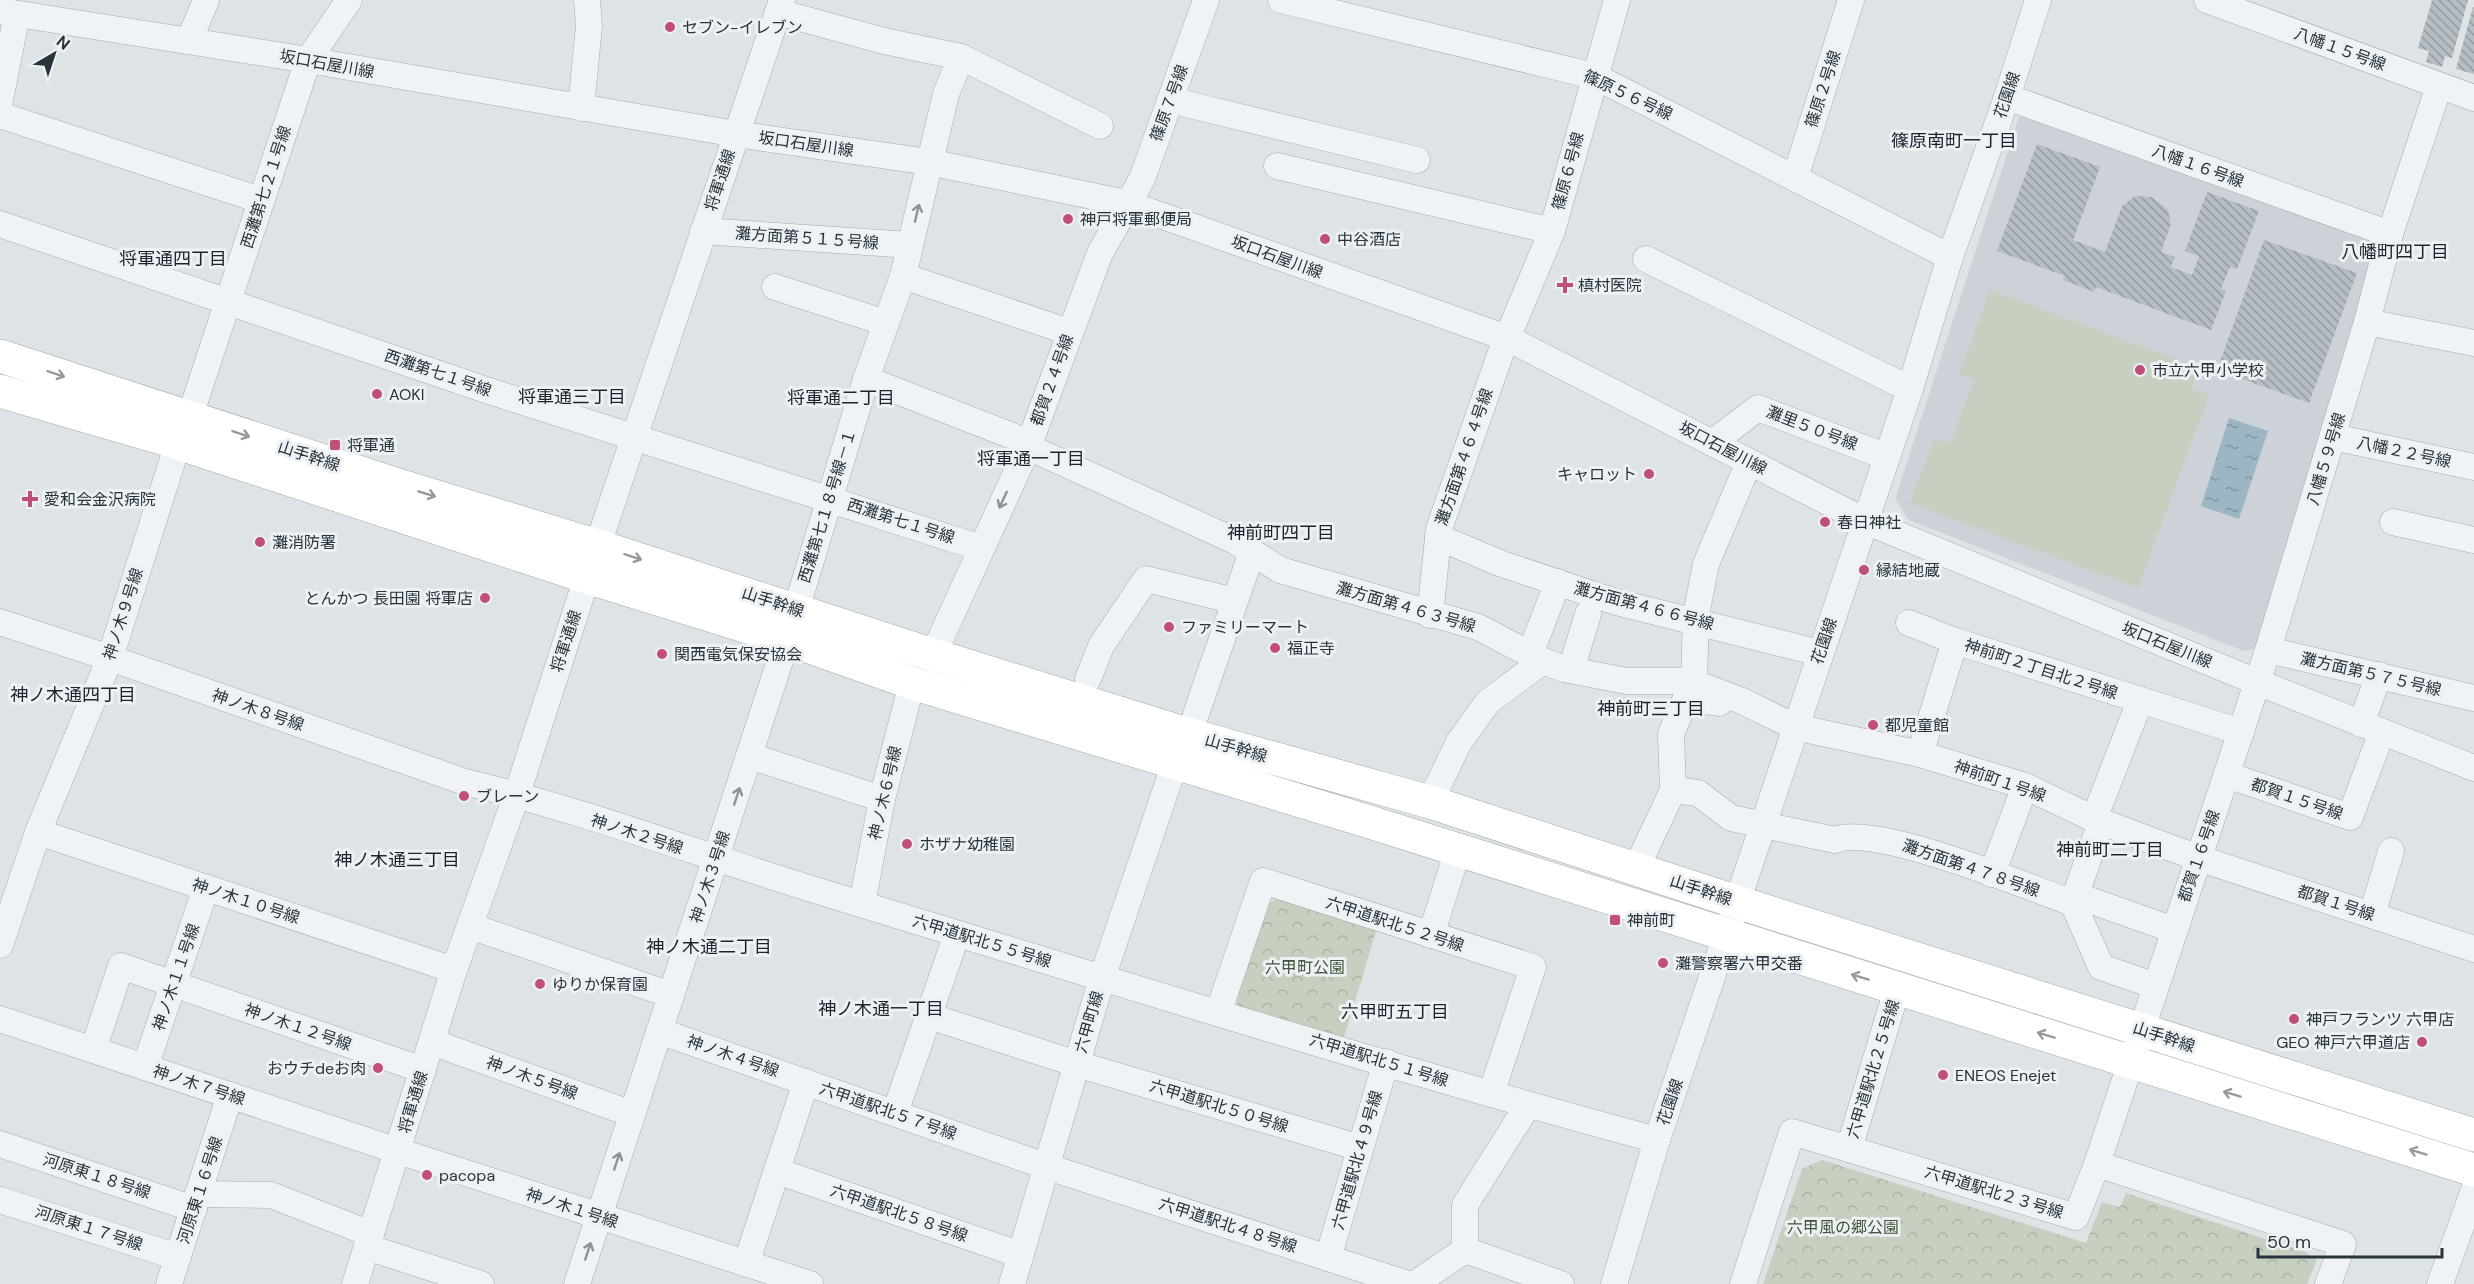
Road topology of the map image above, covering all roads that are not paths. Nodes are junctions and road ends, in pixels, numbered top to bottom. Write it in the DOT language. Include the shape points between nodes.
graph roads {
  1 [pos="206,0"];
  2 [pos="349,0"];
  3 [pos="587,0"];
  4 [pos="1206,0"];
  5 [pos="1281,0"];
  6 [pos="1617,0"];
  7 [pos="1851,0"];
  8 [pos="2038,0"];
  9 [pos="2207,0"];
  10 [pos="780,6"];
  11 [pos="23,10"];
  12 [pos="189,41"];
  13 [pos="961,57"];
  14 [pos="308,60"];
  15 [pos="1594,76"];
  16 [pos="2439,86"];
  17 [pos="2007,97"];
  18 [pos="2474,98"];
  19 [pos="0,100"];
  20 [pos="1170,100"];
  21 [pos="581,108"];
  22 [pos="0,116"];
  23 [pos="1100,126"];
  24 [pos="736,134"];
  25 [pos="1417,160"];
  26 [pos="929,162"];
  27 [pos="1277,166"];
  28 [pos="1795,178"];
  29 [pos="261,200"];
  30 [pos="1126,203"];
  31 [pos="0,224"];
  32 [pos="704,231"];
  33 [pos="1552,231"];
  34 [pos="2390,234"];
  35 [pos="910,245"];
  36 [pos="1950,257"];
  37 [pos="1646,260"];
  38 [pos="903,276"];
  39 [pos="775,287"];
  40 [pos="228,302"];
  41 [pos="2367,322"];
  42 [pos="886,323"];
  43 [pos="1069,332"];
  44 [pos="1507,338"];
  45 [pos="2474,343"];
  46 [pos="0,356"];
  47 [pos="866,379"];
  48 [pos="1910,389"];
  49 [pos="0,391"];
  50 [pos="184,430"];
  51 [pos="635,436"];
  52 [pos="2333,436"];
  53 [pos="1712,443"];
  54 [pos="1028,447"];
  55 [pos="1887,457"];
  56 [pos="1749,462"];
  57 [pos="2474,467"];
  58 [pos="830,498"];
  59 [pos="1865,521"];
  60 [pos="2393,522"];
  61 [pos="1438,537"];
  62 [pos="2474,540"];
  63 [pos="598,546"];
  64 [pos="981,548"];
  65 [pos="1252,552"];
  66 [pos="586,577"];
  67 [pos="1558,582"];
  68 [pos="1235,601"];
  69 [pos="1588,614"];
  70 [pos="1430,615"];
  71 [pos="1696,620"];
  72 [pos="0,622"];
  73 [pos="1909,623"];
  74 [pos="791,624"];
  75 [pos="1955,641"];
  76 [pos="2268,650"];
  77 [pos="1820,653"];
  78 [pos="933,655"];
  79 [pos="110,658"];
  80 [pos="1536,658"];
  81 [pos="1571,670"];
  82 [pos="2379,675"];
  83 [pos="1088,679"];
  84 [pos="1694,682"];
  85 [pos="2257,682"];
  86 [pos="912,683"];
  87 [pos="2474,698"];
  88 [pos="1742,701"];
  89 [pos="2140,701"];
  90 [pos="1196,714"];
  91 [pos="1795,727"];
  92 [pos="2372,728"];
  93 [pos="2241,732"];
  94 [pos="1920,754"];
  95 [pos="750,756"];
  96 [pos="1175,763"];
  97 [pos="2474,768"];
  98 [pos="2227,775"];
  99 [pos="2025,786"];
  100 [pos="1673,790"];
  101 [pos="517,795"];
  102 [pos="882,799"];
  103 [pos="1430,802"];
  104 [pos="2097,821"];
  105 [pos="1762,826"];
  106 [pos="38,832"];
  107 [pos="1458,850"];
  108 [pos="2391,851"];
  109 [pos="2198,858"];
  110 [pos="716,860"];
  111 [pos="1636,869"];
  112 [pos="1992,874"];
  113 [pos="206,888"];
  114 [pos="2074,899"];
  115 [pos="1737,902"];
  116 [pos="862,904"];
  117 [pos="2372,915"];
  118 [pos="470,926"];
  119 [pos="2174,930"];
  120 [pos="957,934"];
  121 [pos="1431,935"];
  122 [pos="1726,935"];
  123 [pos="0,945"];
  124 [pos="2474,948"];
  125 [pos="454,970"];
  126 [pos="1102,978"];
  127 [pos="174,984"];
  128 [pos="2156,986"];
  129 [pos="1897,989"];
  130 [pos="671,995"];
  131 [pos="1218,1013"];
  132 [pos="929,1016"];
  133 [pos="0,1019"];
  134 [pos="2142,1030"];
  135 [pos="659,1031"];
  136 [pos="432,1042"];
  137 [pos="93,1050"];
  138 [pos="1386,1062"];
  139 [pos="2131,1062"];
  140 [pos="1077,1064"];
  141 [pos="146,1067"];
  142 [pos="423,1070"];
  143 [pos="806,1082"];
  144 [pos="1491,1094"];
  145 [pos="230,1095"];
  146 [pos="1528,1105"];
  147 [pos="895,1113"];
  148 [pos="632,1114"];
  149 [pos="2474,1135"];
  150 [pos="1657,1140"];
  151 [pos="0,1144"];
  152 [pos="1360,1148"];
  153 [pos="1849,1149"];
  154 [pos="398,1151"];
  155 [pos="2097,1164"];
  156 [pos="1048,1167"];
  157 [pos="2474,1170"];
  158 [pos="777,1172"];
  159 [pos="2474,1190"];
  160 [pos="0,1200"];
  161 [pos="196,1201"];
  162 [pos="599,1217"];
  163 [pos="369,1241"];
  164 [pos="1465,1250"];
  165 [pos="1021,1255"];
  166 [pos="178,1257"];
  167 [pos="1328,1258"];
  168 [pos="746,1264"];
  169 [pos="173,1283"];
  170 [pos="355,1284"];
  171 [pos="481,1284"];
  172 [pos="577,1284"];
  173 [pos="810,1284"];
  174 [pos="1012,1284"];
  175 [pos="1408,1284"];
  176 [pos="1415,1284"];
  177 [pos="1561,1284"];
  178 [pos="1614,1284"];
  179 [pos="1743,1284"];
  180 [pos="2328,1284"];
  181 [pos="2439,1284"];
  1 -- 12 [label="street"];
  2 -- 14 [label="street, 西灘第七２１号線"];
  3 -- 21 [label="street" via="589,26"];
  4 -- 20 [label="street, 篠原７号線"];
  5 -- 15 [label="street, 篠原５６号線"];
  6 -- 15 [label="street, 篠原６号線"];
  7 -- 28 [label="street, 篠原２号線"];
  8 -- 17 [label="street, 花園線"];
  9 -- 16 [label="street, 八幡１５号線"];
  10 -- 13 [label="street" via="884,41"];
  10 -- 24 [label="street, 将軍通線"];
  11 -- 12 [label="street, 坂口石屋川線"];
  11 -- 19 [label="street"];
  12 -- 14 [label="street, 坂口石屋川線"];
  13 -- 23 [label="street"];
  13 -- 26 [label="street, 西灘第七１８号線－１" via="946,94"];
  14 -- 21 [label="street, 坂口石屋川線"];
  14 -- 29 [label="street, 西灘第七２１号線"];
  15 -- 28 [label="street, 篠原５６号線"];
  15 -- 33 [label="street, 篠原６号線"];
  16 -- 18 [label="street, 八幡１５号線"];
  16 -- 34 [label="street, 八幡５９号線"];
  17 -- 34 [label="street, 八幡１６号線"];
  17 -- 36 [label="street, 花園線"];
  20 -- 25 [label="street"];
  20 -- 30 [label="street, 篠原７号線" via="1142,179"];
  21 -- 24 [label="street, 坂口石屋川線"];
  22 -- 29 [label="street"];
  24 -- 26 [label="street, 坂口石屋川線"];
  24 -- 32 [label="street, 将軍通線"];
  26 -- 30 [label="street, 坂口石屋川線"];
  35 -- 26 [label="street, 西灘第七１８号線－１, one-way"];
  27 -- 33 [label="street"];
  28 -- 36 [label="street, 篠原５６号線"];
  29 -- 40 [label="street, 西灘第七２１号線"];
  30 -- 43 [label="street, 都賀２４号線" via="1100,253"];
  30 -- 44 [label="street, 坂口石屋川線"];
  31 -- 40 [label="street, 西灘第七１号線"];
  32 -- 35 [label="street, 灘方面第５１５号線"];
  32 -- 51 [label="street, 将軍通線"];
  33 -- 44 [label="street, 篠原６号線"];
  34 -- 41 [label="street, 八幡５９号線"];
  35 -- 38 [label="street, 西灘第七１８号線－１"];
  36 -- 48 [label="street, 花園線"];
  37 -- 48 [label="street"];
  38 -- 42 [label="street, 西灘第七１８号線－１"];
  38 -- 43 [label="street"];
  39 -- 42 [label="street"];
  40 -- 50 [label="street, 西灘第七２１号線"];
  40 -- 51 [label="street, 西灘第七１号線"];
  41 -- 45 [label="street"];
  41 -- 52 [label="street, 八幡５９号線"];
  42 -- 47 [label="street, 西灘第七１８号線－１"];
  43 -- 54 [label="street, 都賀２４号線"];
  44 -- 53 [label="street, 坂口石屋川線"];
  44 -- 61 [label="street, 灘方面第４６４号線"];
  46 -- 50 [label="main road, 山手幹線, one-way"];
  47 -- 54 [label="street, 灘方面第４６３号線" via="1016,436"];
  47 -- 58 [label="street, 西灘第七１８号線－１"];
  48 -- 55 [label="street, 花園線"];
  49 -- 50 [label="main road, 山手幹線"];
  50 -- 63 [label="main road, 山手幹線, one-way" via="401,486"];
  50 -- 66 [label="main road, 山手幹線"];
  50 -- 79 [label="street, 神ノ木９号線"];
  51 -- 58 [label="street, 西灘第七１号線"];
  51 -- 63 [label="street, 将軍通線"];
  52 -- 57 [label="street, 八幡２２号線"];
  52 -- 76 [label="street, 八幡５９号線"];
  53 -- 55 [label="street, 灘里５０号線" via="1758,408"];
  53 -- 56 [label="street, 坂口石屋川線"];
  54 -- 64 [label="street, 都賀２４号線, one-way"];
  54 -- 65 [label="street, 灘方面第４６３号線"];
  55 -- 59 [label="street, 花園線"];
  56 -- 59 [label="street, 坂口石屋川線"];
  56 -- 71 [label="street" via="1706,564"];
  58 -- 64 [label="street, 西灘第七１号線"];
  58 -- 74 [label="street, 西灘第七１８号線－１"];
  59 -- 77 [label="street, 花園線"];
  59 -- 85 [label="street, 坂口石屋川線"];
  60 -- 62 [label="street"];
  61 -- 67 [label="street, 灘方面第４６６号線"];
  61 -- 70 [label="street, 灘方面第４６４号線"];
  63 -- 66 [label="street, 将軍通線"];
  63 -- 74 [label="main road, 山手幹線, one-way"];
  64 -- 78 [label="street, 都賀２４号線"];
  65 -- 68 [label="street"];
  65 -- 70 [label="street, 灘方面第４６３号線" via="1280,570"];
  66 -- 74 [label="main road, 山手幹線"];
  66 -- 101 [label="street, 将軍通線"];
  67 -- 71 [label="street, 灘方面第４６６号線" via="1616,602"];
  67 -- 80 [label="street"];
  68 -- 83 [label="street" via="1146,579 1101,646"];
  68 -- 90 [label="street"];
  69 -- 81 [label="street"];
  70 -- 80 [label="street, 灘方面第４６３号線" via="1478,627"];
  71 -- 77 [label="street, 灘方面第４６６号線"];
  71 -- 84 [label="street"];
  72 -- 79 [label="street, 神ノ木８号線"];
  73 -- 75 [label="street"];
  74 -- 78 [label="main road, 山手幹線"];
  74 -- 86 [label="main road, 山手幹線"];
  74 -- 95 [label="street, 神ノ木３号線"];
  75 -- 89 [label="street, 神前町２丁目北２号線"];
  75 -- 94 [label="street, 神前町２丁目北２号線"];
  76 -- 82 [label="street, 灘方面第５７５号線"];
  76 -- 85 [label="street, 八幡５９号線"];
  77 -- 91 [label="street, 花園線"];
  78 -- 103 [label="main road, 山手幹線" via="1187,734"];
  79 -- 101 [label="street, 神ノ木８号線" via="465,782"];
  79 -- 106 [label="street, 神ノ木９号線"];
  80 -- 81 [label="street, 灘方面第４６３号線"];
  80 -- 103 [label="street" via="1488,702 1459,742"];
  81 -- 84 [label="street, 灘方面第４６３号線" via="1627,681"];
  82 -- 87 [label="street, 灘方面第５７５号線"];
  82 -- 92 [label="street"];
  84 -- 88 [label="street, 灘方面第４６３号線"];
  85 -- 92 [label="street, 坂口石屋川線"];
  85 -- 93 [label="street, 都賀１６号線"];
  86 -- 96 [label="main road, 山手幹線"];
  86 -- 102 [label="street, 神ノ木６号線"];
  88 -- 91 [label="street, 灘方面第４６３号線"];
  88 -- 100 [label="street" via="1733,705 1686,698 1671,734"];
  89 -- 93 [label="street, 神前町２丁目北２号線"];
  89 -- 104 [label="street"];
  91 -- 94 [label="street, 神前町１号線"];
  91 -- 105 [label="street, 花園線"];
  92 -- 97 [label="street, 坂口石屋川線"];
  92 -- 98 [label="street, 都賀１５号線" via="2350,817"];
  93 -- 98 [label="street, 都賀１６号線"];
  94 -- 99 [label="street, 神前町１号線"];
  95 -- 102 [label="street"];
  110 -- 95 [label="street, 神ノ木３号線, one-way"];
  96 -- 107 [label="main road, 山手幹線"];
  96 -- 126 [label="street, 六甲町線"];
  98 -- 109 [label="street, 都賀１６号線"];
  99 -- 104 [label="street, 神前町１号線"];
  99 -- 112 [label="street"];
  100 -- 105 [label="street, 灘方面第４７８号線" via="1698,793 1731,818"];
  100 -- 111 [label="street"];
  101 -- 110 [label="street, 神ノ木２号線"];
  101 -- 118 [label="street, 将軍通線"];
  102 -- 116 [label="street, 神ノ木６号線"];
  103 -- 111 [label="main road, 山手幹線"];
  104 -- 109 [label="street, 神前町１号線"];
  104 -- 114 [label="street"];
  105 -- 112 [label="street, 灘方面第４７８号線" via="1835,840 1845,836 1900,843"];
  105 -- 115 [label="street, 花園線"];
  106 -- 113 [label="street, 神ノ木１０号線"];
  106 -- 123 [label="street, 神ノ木９号線"];
  107 -- 121 [label="street"];
  107 -- 122 [label="main road, 山手幹線"];
  108 -- 117 [label="street"];
  109 -- 117 [label="street, 都賀１号線"];
  109 -- 119 [label="street, 都賀１６号線"];
  110 -- 116 [label="street, 神ノ木２号線"];
  110 -- 130 [label="street, 神ノ木３号線"];
  111 -- 115 [label="main road, 山手幹線"];
  112 -- 114 [label="street, 灘方面第４７８号線"];
  113 -- 125 [label="street, 神ノ木１０号線"];
  113 -- 127 [label="street, 神ノ木１１号線"];
  114 -- 119 [label="street, 灘方面第４７８号線"];
  114 -- 128 [label="street" via="2101,967"];
  115 -- 122 [label="street, 花園線"];
  115 -- 134 [label="main road, 山手幹線"];
  116 -- 120 [label="street, 六甲道駅北５５号線"];
  117 -- 124 [label="street, 都賀１号線"];
  118 -- 125 [label="street, 将軍通線"];
  118 -- 130 [label="street"];
  119 -- 128 [label="street, 都賀１６号線"];
  120 -- 126 [label="street, 六甲道駅北５５号線"];
  120 -- 132 [label="street"];
  121 -- 131 [label="street, 六甲道駅北５２号線" via="1263,881"];
  121 -- 144 [label="street, 六甲道駅北５２号線" via="1533,967"];
  129 -- 122 [label="main road, 山手幹線, one-way"];
  122 -- 150 [label="street, 花園線"];
  125 -- 136 [label="street, 将軍通線"];
  126 -- 131 [label="street, 六甲道駅北５１号線"];
  126 -- 140 [label="street, 六甲町線"];
  127 -- 137 [label="street, 神ノ木１２号線" via="121,966"];
  127 -- 141 [label="street, 神ノ木１１号線"];
  127 -- 142 [label="street, 神ノ木１２号線"];
  128 -- 134 [label="street, 都賀１６号線"];
  139 -- 129 [label="main road, 山手幹線, one-way"];
  129 -- 153 [label="street, 六甲道駅北２５号線"];
  130 -- 135 [label="street, 神ノ木３号線"];
  131 -- 138 [label="street, 六甲道駅北５１号線"];
  132 -- 140 [label="street, 六甲道駅北５０号線"];
  132 -- 147 [label="street"];
  133 -- 137 [label="street, 神ノ木７号線"];
  134 -- 139 [label="street, 都賀１６号線"];
  134 -- 149 [label="main road, 山手幹線"];
  135 -- 143 [label="street, 神ノ木４号線"];
  135 -- 148 [label="street, 神ノ木３号線"];
  136 -- 142 [label="street, 将軍通線"];
  136 -- 148 [label="street, 神ノ木５号線"];
  137 -- 141 [label="street, 神ノ木７号線"];
  138 -- 144 [label="street, 六甲道駅北５１号線"];
  138 -- 152 [label="street, 六甲道駅北４９号線"];
  139 -- 155 [label="street, 都賀１６号線"];
  157 -- 139 [label="main road, 山手幹線, one-way"];
  140 -- 152 [label="street, 六甲道駅北５０号線"];
  140 -- 156 [label="street, 六甲町線"];
  141 -- 145 [label="street, 神ノ木７号線"];
  142 -- 154 [label="street, 将軍通線"];
  143 -- 147 [label="street, 六甲道駅北５７号線"];
  143 -- 158 [label="street, 六甲道駅北５７号線"];
  144 -- 146 [label="street, 六甲道駅北５１号線"];
  145 -- 154 [label="street, 神ノ木７号線"];
  145 -- 161 [label="street, 河原東１６号線"];
  146 -- 150 [label="street, 六甲道駅北５１号線"];
  146 -- 164 [label="street" via="1465,1205"];
  147 -- 156 [label="street, 六甲道駅北５７号線"];
  162 -- 148 [label="street, 神ノ木３号線, one-way"];
  150 -- 178 [label="street, 花園線"];
  151 -- 161 [label="street, 河原東１８号線"];
  152 -- 167 [label="street, 六甲道駅北４９号線"];
  153 -- 155 [label="street, 六甲道駅北２３号線" via="2076,1217"];
  153 -- 179 [label="street, 六甲道駅北２３号線" via="1792,1132"];
  154 -- 162 [label="street, 神ノ木１号線"];
  154 -- 163 [label="street, 将軍通線"];
  155 -- 180 [label="street" via="2343,1244"];
  156 -- 165 [label="street, 六甲町線"];
  156 -- 167 [label="street, 六甲道駅北４８号線"];
  158 -- 165 [label="street, 六甲道駅北５８号線"];
  158 -- 168 [label="street, 六甲道駅北５７号線"];
  159 -- 181 [label="street"];
  160 -- 166 [label="street, 河原東１７号線"];
  161 -- 163 [label="street, 河原東１８号線" via="271,1195"];
  161 -- 166 [label="street, 河原東１６号線"];
  162 -- 168 [label="street, 神ノ木１号線"];
  172 -- 162 [label="street, 神ノ木３号線, one-way"];
  163 -- 170 [label="street, 将軍通線"];
  163 -- 171 [label="street, 河原東１８号線"];
  164 -- 176 [label="street"];
  164 -- 177 [label="street"];
  165 -- 174 [label="street, 六甲町線"];
  166 -- 169 [label="street, 河原東１６号線"];
  167 -- 175 [label="street, 六甲道駅北４８号線"];
  168 -- 173 [label="street, 神ノ木１号線"];
}
